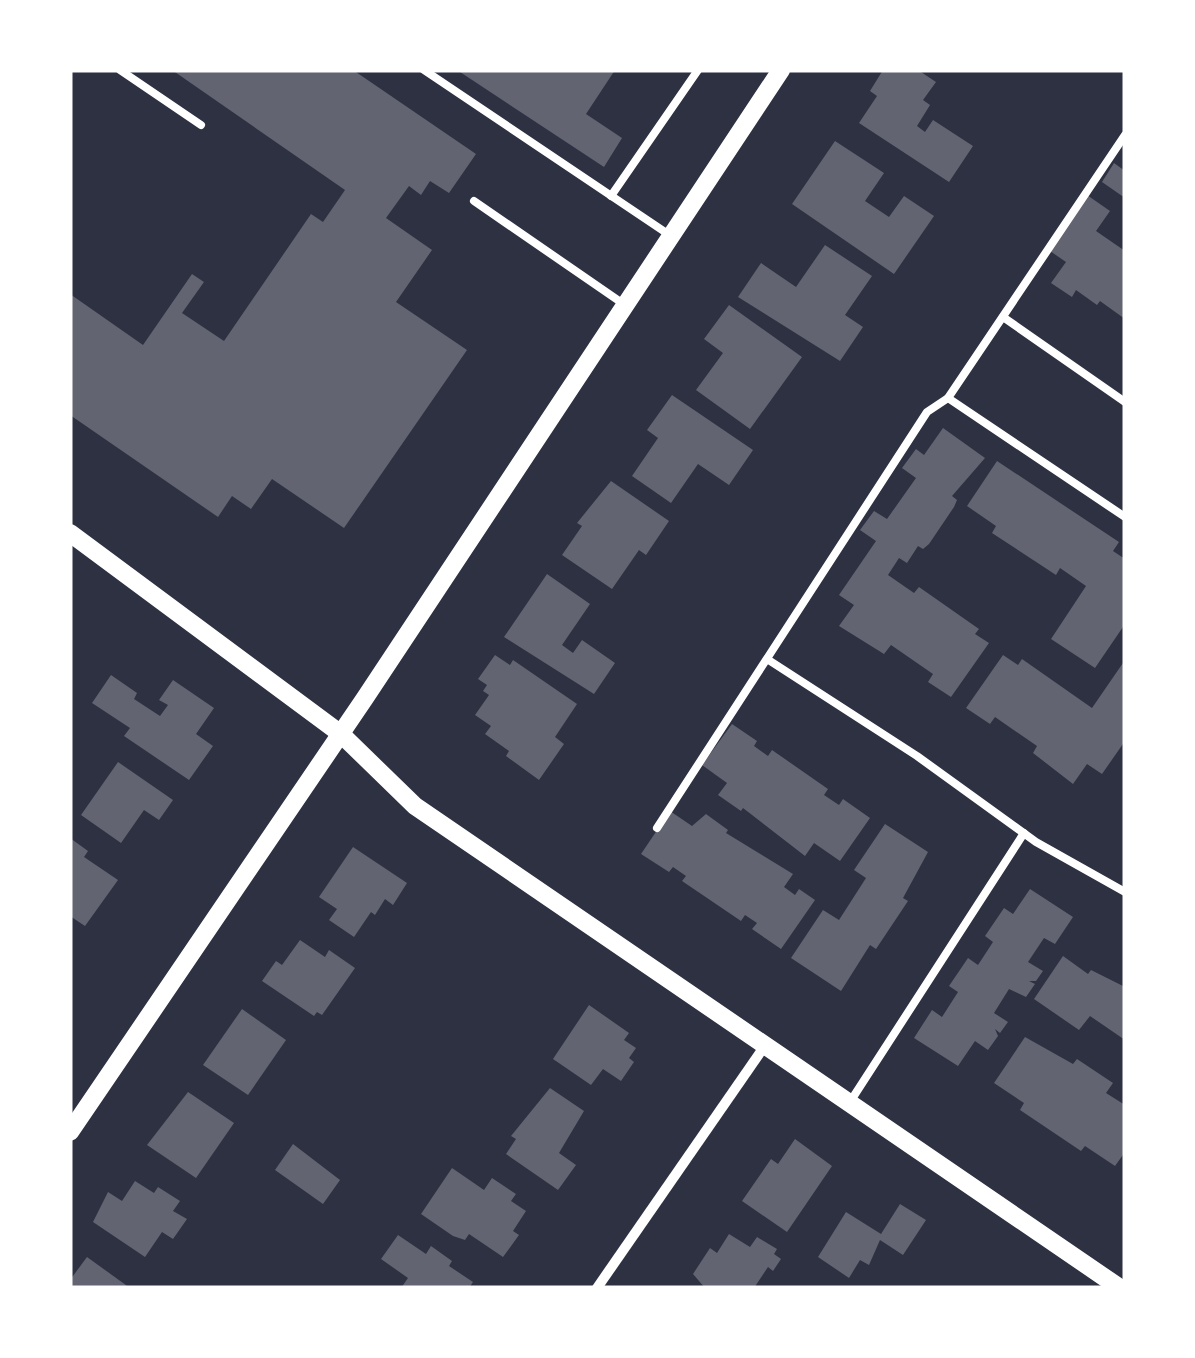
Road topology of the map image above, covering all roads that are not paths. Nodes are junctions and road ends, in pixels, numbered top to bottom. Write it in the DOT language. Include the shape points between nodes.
graph roads {
  1 [pos="120,70"];
  2 [pos="424,70"];
  3 [pos="698,70"];
  4 [pos="780,70"];
  5 [pos="201,125"];
  6 [pos="1125,135"];
  7 [pos="611,196"];
  8 [pos="474,201"];
  9 [pos="671,236"];
  10 [pos="625,305"];
  11 [pos="1003,318"];
  12 [pos="948,398"];
  13 [pos="1125,402"];
  14 [pos="1125,516"];
  15 [pos="70,533"];
  16 [pos="767,660"];
  17 [pos="341,734"];
  18 [pos="657,828"];
  19 [pos="1024,833"];
  20 [pos="1125,892"];
  21 [pos="766,1044"];
  22 [pos="850,1102"];
  23 [pos="70,1132"];
  24 [pos="597,1288"];
  25 [pos="1120,1288"];
  1 -- 5 [label="lane"];
  2 -- 7 [label="lane"];
  3 -- 7 [label="lane"];
  4 -- 9 [label="street"];
  6 -- 11 [label="lane"];
  7 -- 9 [label="lane"];
  8 -- 10 [label="lane"];
  9 -- 10 [label="street"];
  10 -- 17 [label="street"];
  11 -- 12 [label="lane"];
  11 -- 13 [label="lane"];
  12 -- 14 [label="lane"];
  12 -- 16 [label="lane" via="927,412"];
  15 -- 17 [label="street"];
  16 -- 18 [label="lane"];
  16 -- 19 [label="lane"];
  17 -- 21 [label="street" via="415,806"];
  17 -- 23 [label="street"];
  19 -- 20 [label="lane"];
  19 -- 22 [label="lane"];
  21 -- 22 [label="street"];
  21 -- 24 [label="street"];
  22 -- 25 [label="street"];
}
